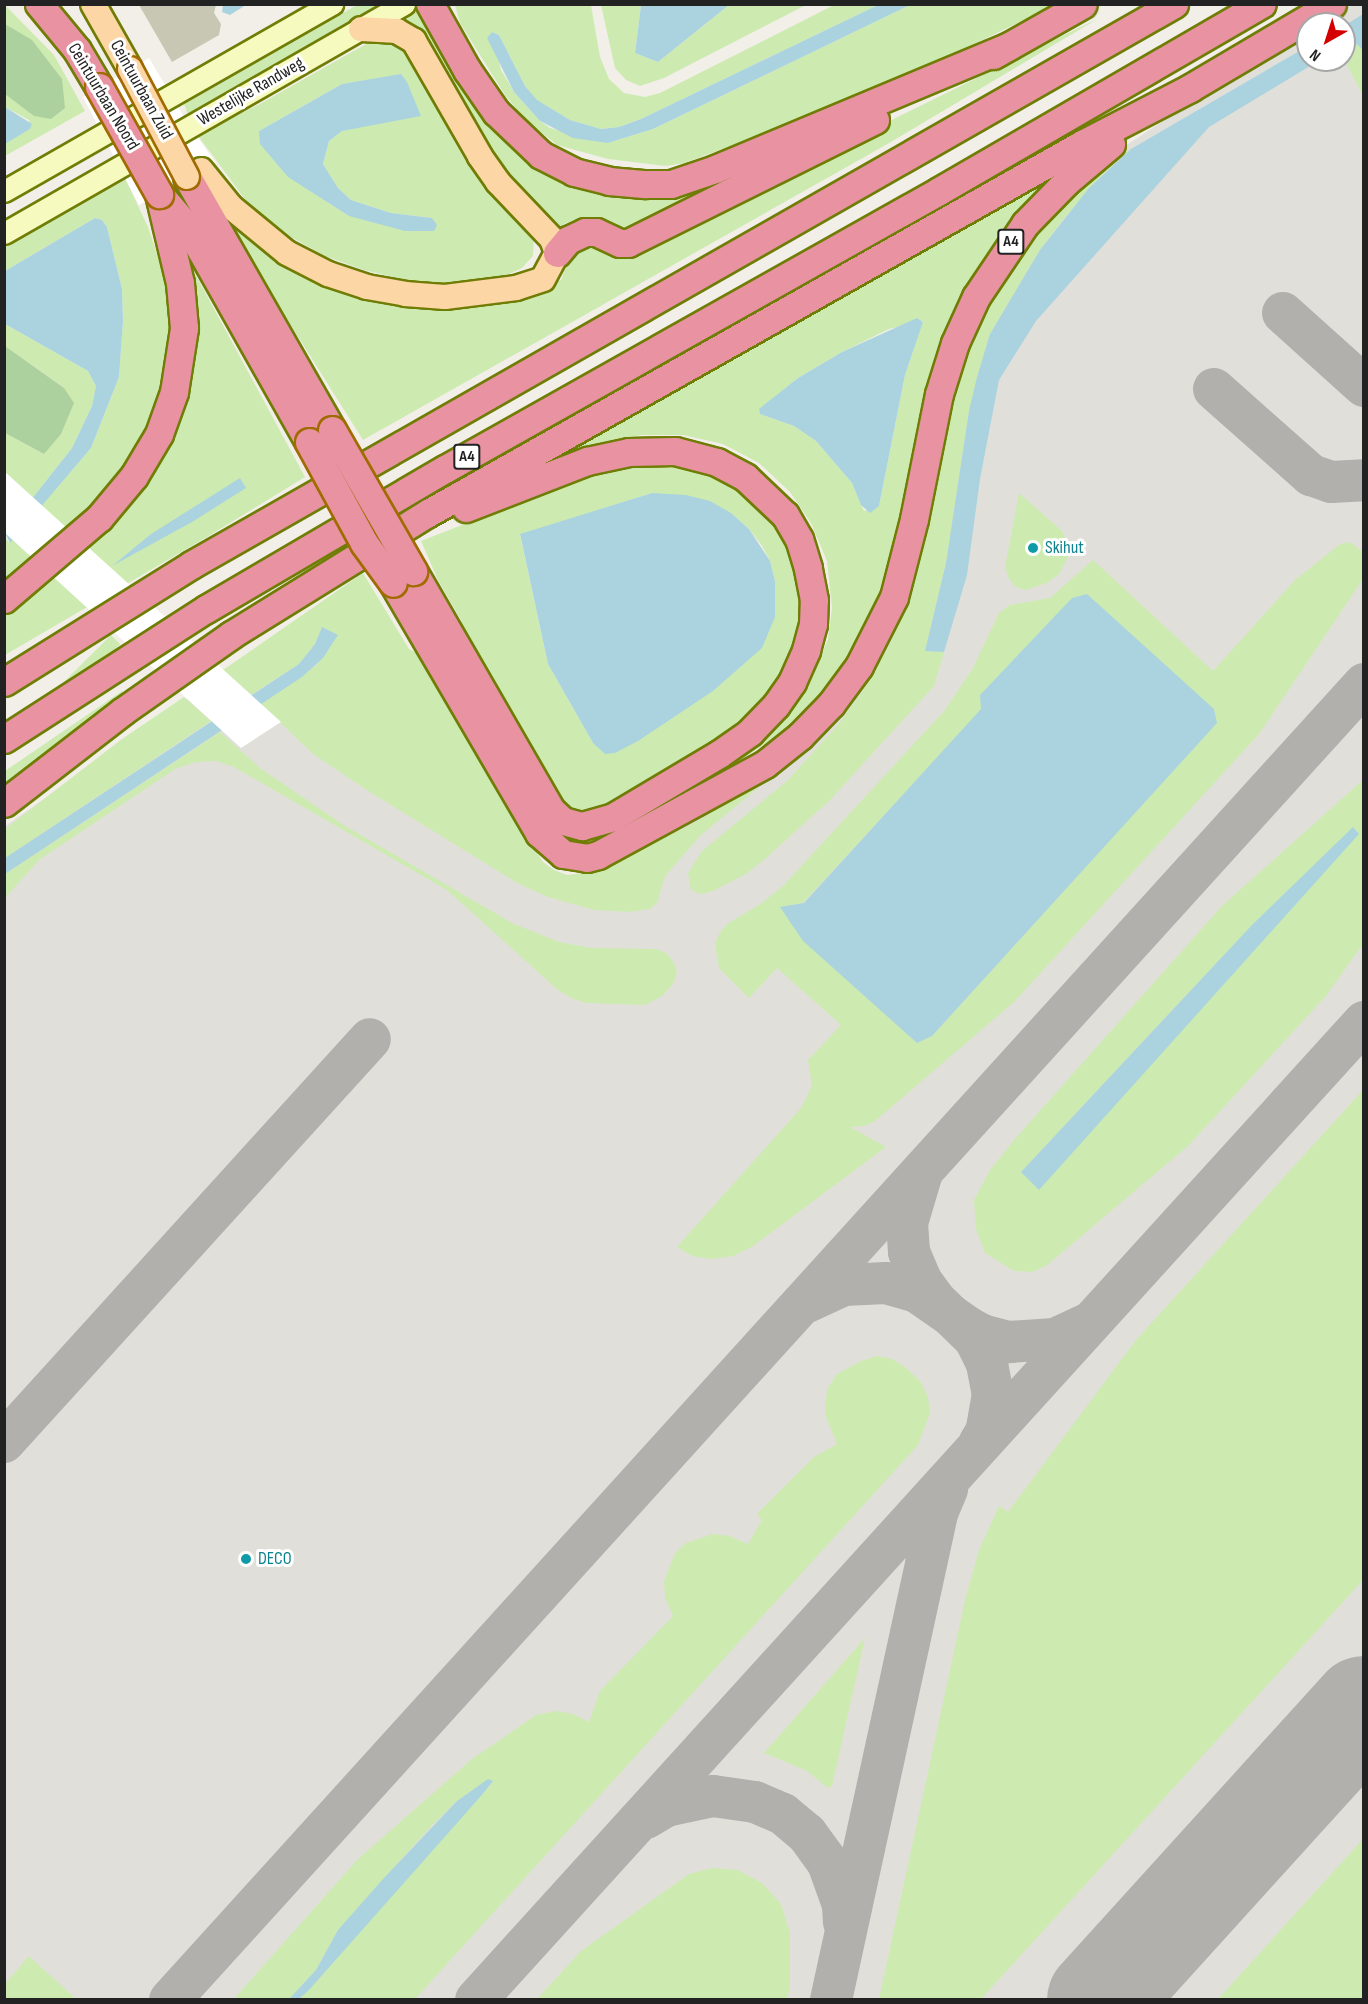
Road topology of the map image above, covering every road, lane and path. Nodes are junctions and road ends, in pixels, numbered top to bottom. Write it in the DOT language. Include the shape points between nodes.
graph roads {
  1 [pos="93,4"];
  2 [pos="332,4"];
  3 [pos="404,4"];
  4 [pos="430,4"];
  5 [pos="447,4"];
  6 [pos="1083,4"];
  7 [pos="1174,4"];
  8 [pos="1262,4"];
  9 [pos="1332,4"];
  10 [pos="39,5"];
  11 [pos="360,29"];
  12 [pos="448,36"];
  13 [pos="1009,46"];
  14 [pos="1190,88"];
  15 [pos="194,173"];
  16 [pos="4,191"];
  17 [pos="159,194"];
  18 [pos="4,233"];
  19 [pos="558,253"];
  20 [pos="321,436"];
  21 [pos="345,564"];
  22 [pos="403,577"];
  23 [pos="4,599"];
  24 [pos="4,682"];
  25 [pos="4,739"];
  26 [pos="4,803"];
  1 -- 15 [label="main road, Ceintuurbaan Zuid, bridge"];
  2 -- 16 [label="street, Westelijke Randweg"];
  3 -- 11 [label="street, Westelijke Randweg"];
  4 -- 12 [label="highway"];
  5 -- 12 [label="highway"];
  6 -- 13 [label="highway"];
  7 -- 24 [label="highway, A4" via="191,565"];
  8 -- 25 [label="highway, A4" via="950,185 434,475 206,609"];
  9 -- 14 [label="highway, A4"];
  10 -- 17 [label="highway, Ceintuurbaan Noord, bridge" via="77,50"];
  11 -- 18 [label="street, Westelijke Randweg"];
  11 -- 19 [label="main road" via="397,31 414,41 480,156 498,182 544,229"];
  12 -- 13 [label="highway" via="496,112 541,155 574,172 609,181 646,184 671,184 715,169"];
  13 -- 19 [label="highway" via="902,107 628,243 585,232 568,240"];
  14 -- 21 [label="highway, A4" via="428,513"];
  14 -- 22 [label="highway, A4" via="1066,182 1025,224 991,273 965,320 939,394 902,572 890,605 860,666 831,704 765,764 598,855 587,858 563,854 539,833 447,672"];
  15 -- 19 [label="main road, Ceintuurbaan Zuid" via="287,253 328,274 367,287 445,297 516,288 543,279"];
  15 -- 20 [label="highway, A4"];
  17 -- 20 [label="highway, A4" via="189,229"];
  17 -- 23 [label="highway" via="180,283 184,328 174,392 163,424 149,454 120,495 77,538"];
  20 -- 22 [label="highway, A4, bridge"];
  21 -- 22 [label="highway, A4" via="486,500 587,461 629,452 675,451 717,462 745,477 785,515 800,539 808,568 814,600 813,624 807,650 792,682 750,732 613,817 582,826 563,821 551,810"];
  21 -- 26 [label="highway, A4" via="231,635 123,711"];
}
